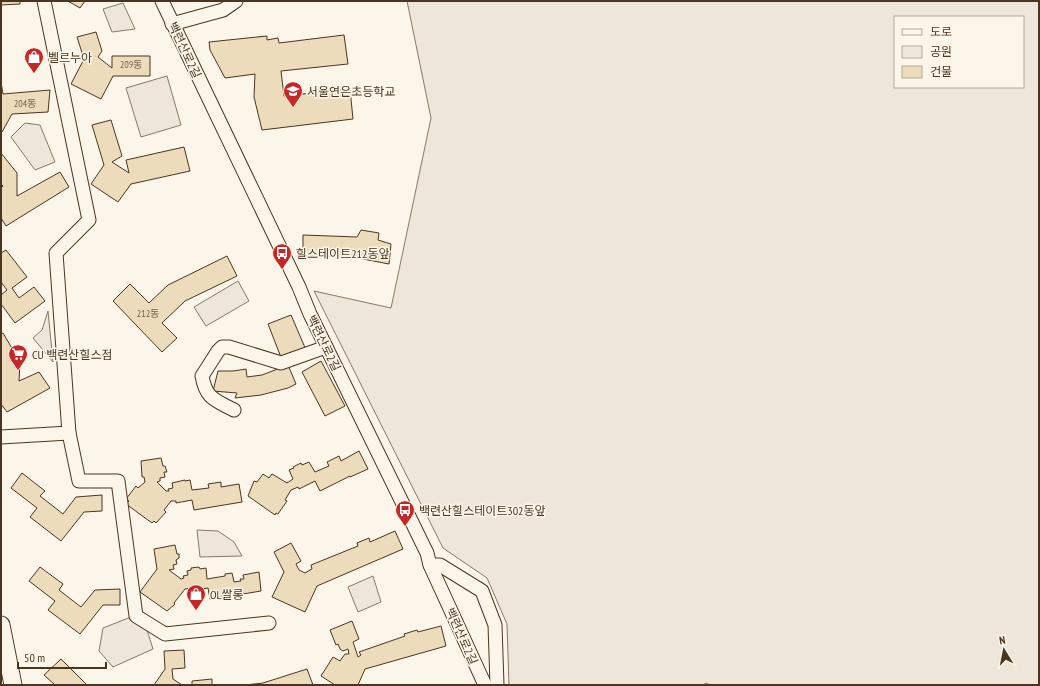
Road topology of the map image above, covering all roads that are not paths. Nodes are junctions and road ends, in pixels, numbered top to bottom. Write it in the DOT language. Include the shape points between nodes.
graph roads {
  1 [pos="44,1"];
  2 [pos="162,1"];
  3 [pos="236,1"];
  4 [pos="172,24"];
  5 [pos="326,347"];
  6 [pos="234,410"];
  7 [pos="69,433"];
  8 [pos="1,437"];
  9 [pos="430,565"];
  10 [pos="269,623"];
  11 [pos="1,625"];
  12 [pos="8,679"];
  13 [pos="485,685"];
  14 [pos="497,685"];
  1 -- 7 [label="street" via="90,220 56,253"];
  2 -- 4 [label="street, 백련산로2길"];
  3 -- 4 [label="street" via="223,10"];
  4 -- 5 [label="street, 백련산로2길"];
  5 -- 6 [label="street" via="281,364 222,347 202,376 204,387 210,396"];
  5 -- 9 [label="street, 백련산로2길" via="427,553"];
  7 -- 8 [label="street"];
  7 -- 10 [label="street" via="79,481 118,481 136,616 165,634"];
  9 -- 13 [label="street, 백련산로2길"];
  9 -- 14 [label="street" via="440,565 482,591 495,625"];
  11 -- 12 [label="main road"];
}
